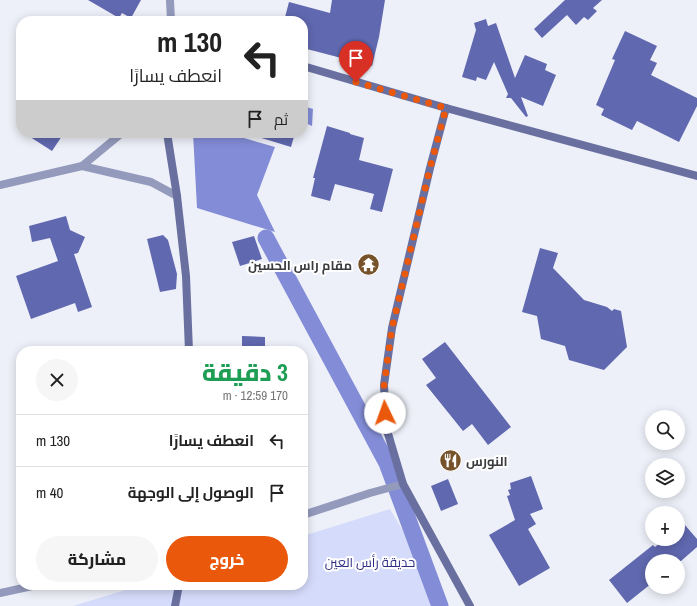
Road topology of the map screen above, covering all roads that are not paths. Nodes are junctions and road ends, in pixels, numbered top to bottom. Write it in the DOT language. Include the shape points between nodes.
graph roads {
  1 [pos="170,0"];
  2 [pos="171,16"];
  3 [pos="308,67"];
  4 [pos="446,108"];
  5 [pos="116,138"];
  6 [pos="168,138"];
  7 [pos="82,166"];
  8 [pos="697,176"];
  9 [pos="0,185"];
  10 [pos="177,196"];
  11 [pos="189,346"];
  12 [pos="403,484"];
  13 [pos="308,513"];
  14 [pos="16,590"];
  15 [pos="178,590"];
  16 [pos="0,593"];
  17 [pos="175,606"];
  18 [pos="470,606"];
  1 -- 2 [label="street"];
  3 -- 4 [label="street"];
  4 -- 8 [label="street"];
  4 -- 12 [label="street" via="392,328 384,385 386,427"];
  5 -- 7 [label="street"];
  6 -- 10 [label="street"];
  7 -- 9 [label="street"];
  7 -- 10 [label="street" via="151,182"];
  10 -- 11 [label="street" via="186,276"];
  12 -- 13 [label="street"];
  12 -- 18 [label="street"];
  14 -- 16 [label="street"];
  15 -- 17 [label="street"];
}
